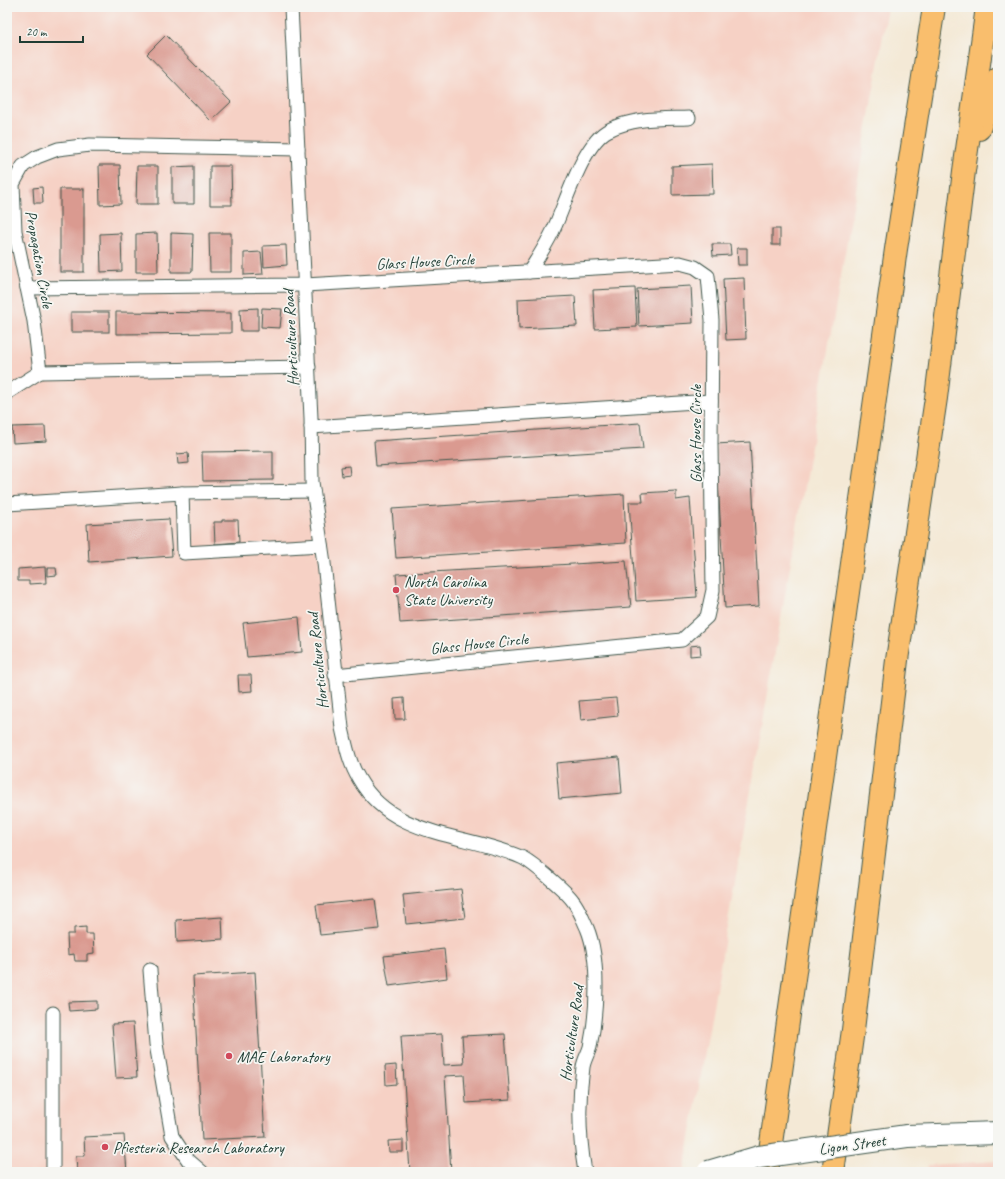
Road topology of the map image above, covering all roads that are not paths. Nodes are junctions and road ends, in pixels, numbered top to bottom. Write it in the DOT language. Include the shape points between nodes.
graph roads {
  1 [pos="291,7"];
  2 [pos="934,7"];
  3 [pos="988,7"];
  4 [pos="998,78"];
  5 [pos="689,118"];
  6 [pos="298,149"];
  7 [pos="964,171"];
  8 [pos="529,272"];
  9 [pos="305,285"];
  10 [pos="27,288"];
  11 [pos="309,367"];
  12 [pos="40,372"];
  13 [pos="7,393"];
  14 [pos="711,401"];
  15 [pos="311,427"];
  16 [pos="313,491"];
  17 [pos="182,493"];
  18 [pos="7,504"];
  19 [pos="321,545"];
  20 [pos="335,675"];
  21 [pos="150,970"];
  22 [pos="53,1013"];
  23 [pos="998,1133"];
  24 [pos="53,1172"];
  25 [pos="202,1172"];
  26 [pos="585,1172"];
  27 [pos="708,1172"];
  28 [pos="768,1172"];
  29 [pos="833,1172"];
  1 -- 6 [label="lane, Horticulture Road"];
  2 -- 28 [label="highway" via="896,249"];
  3 -- 7 [label="highway"];
  4 -- 7 [label="highway"];
  5 -- 8 [label="lane" via="644,119 607,131 588,152 574,178 545,248"];
  6 -- 9 [label="lane, Horticulture Road"];
  6 -- 10 [label="lane, Propagation Circle" via="90,145 58,149 37,157 23,166 12,184 16,231"];
  7 -- 29 [label="highway" via="936,398 897,660 854,1022"];
  8 -- 9 [label="lane, Glass House Circle"];
  8 -- 14 [label="lane, Glass House Circle" via="680,263 695,267 708,276 712,320"];
  9 -- 10 [label="lane, Glass House Circle"];
  9 -- 11 [label="lane, Horticulture Road"];
  10 -- 12 [label="lane, Propagation Circle"];
  11 -- 12 [label="lane"];
  11 -- 15 [label="lane, Horticulture Road"];
  12 -- 13 [label="lane"];
  14 -- 15 [label="lane"];
  14 -- 20 [label="lane, Glass House Circle" via="713,590 707,617 688,637 682,640"];
  15 -- 16 [label="lane, Horticulture Road"];
  16 -- 17 [label="lane"];
  16 -- 19 [label="lane, Horticulture Road"];
  17 -- 18 [label="lane"];
  17 -- 19 [label="lane" via="184,553"];
  19 -- 20 [label="lane, Horticulture Road"];
  20 -- 26 [label="lane, Horticulture Road" via="347,753 359,780 374,799 393,814 424,830 524,859 574,901 593,946 597,994 590,1048 583,1065 580,1095 579,1136"];
  21 -- 25 [label="lane" via="156,1044 170,1130 179,1149"];
  22 -- 24 [label="lane"];
  23 -- 27 [label="street, Ligon Street, bridge" via="907,1136 759,1157"];
}
